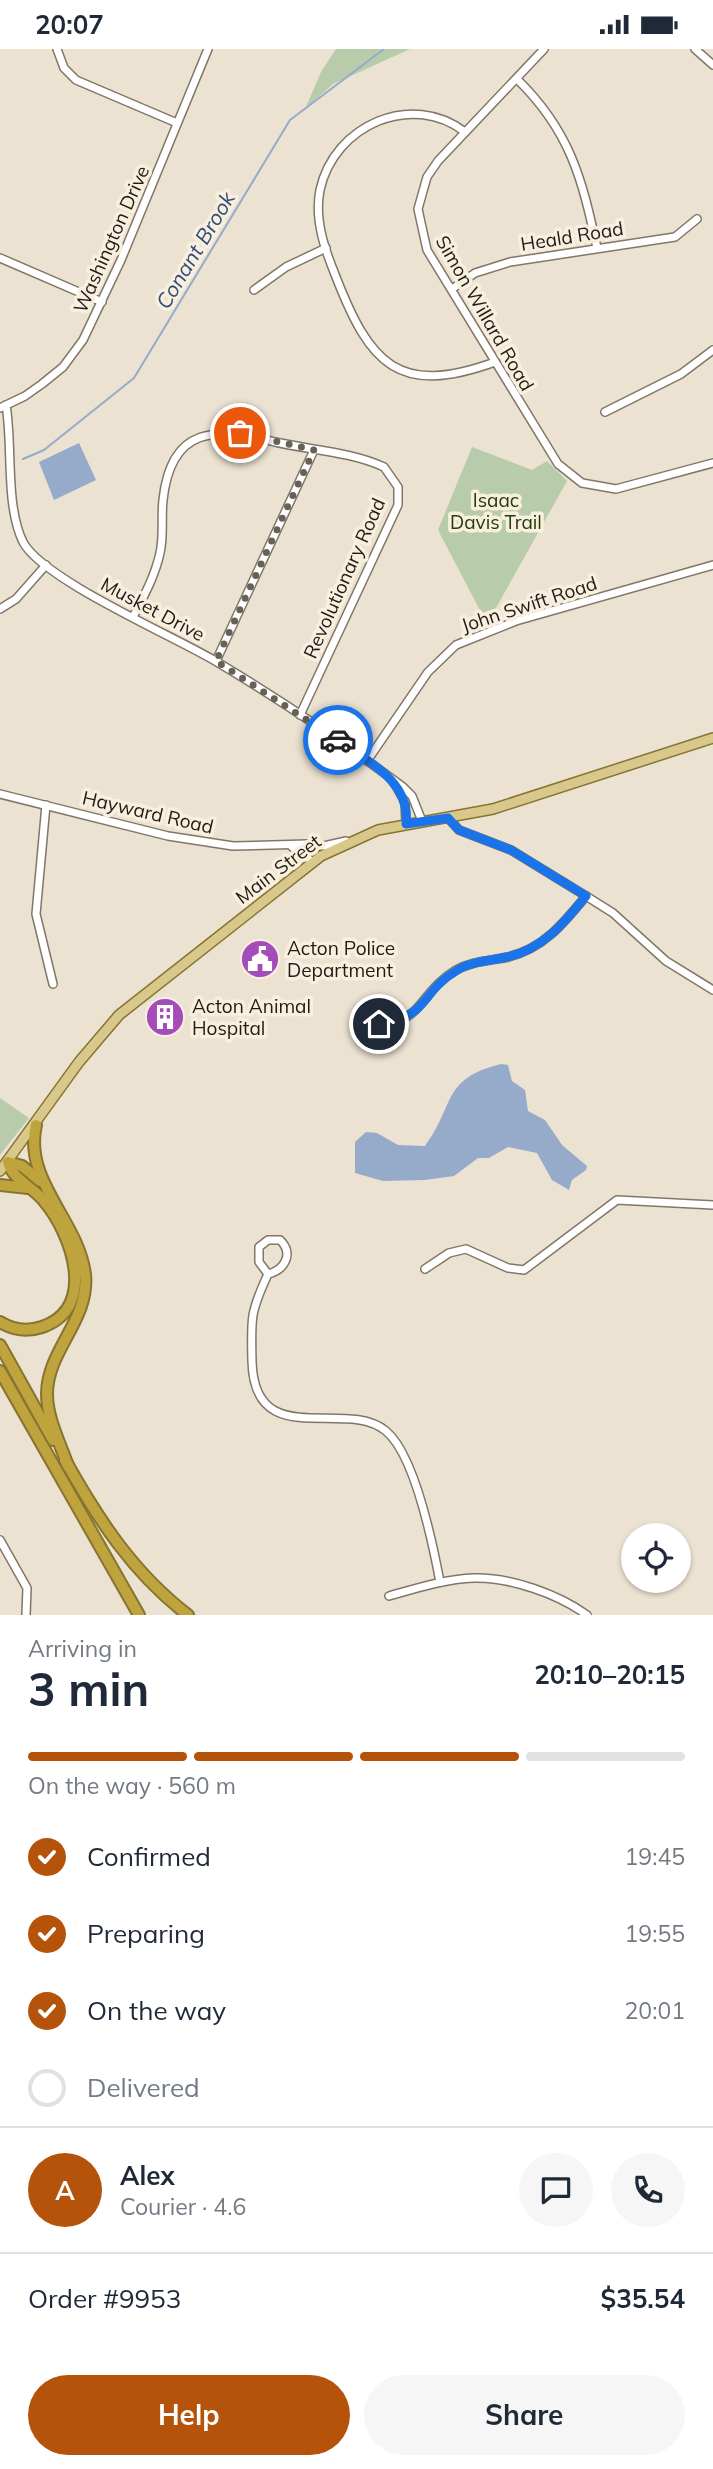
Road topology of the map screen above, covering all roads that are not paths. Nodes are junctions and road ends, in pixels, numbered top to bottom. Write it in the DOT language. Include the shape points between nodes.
graph roads {
  1 [pos="57,49"];
  2 [pos="208,49"];
  3 [pos="544,49"];
  4 [pos="696,49"];
  5 [pos="713,65"];
  6 [pos="517,79"];
  7 [pos="177,123"];
  8 [pos="465,132"];
  9 [pos="697,219"];
  10 [pos="326,248"];
  11 [pos="597,248"];
  12 [pos="0,258"];
  13 [pos="452,289"];
  14 [pos="254,290"];
  15 [pos="102,302"];
  16 [pos="713,350"];
  17 [pos="495,362"];
  18 [pos="3,406"];
  19 [pos="605,412"];
  20 [pos="314,450"];
  21 [pos="713,463"];
  22 [pos="46,565"];
  23 [pos="713,565"];
  24 [pos="0,609"];
  25 [pos="133,617"];
  26 [pos="216,661"];
  27 [pos="300,715"];
  28 [pos="713,738"];
  29 [pos="367,761"];
  30 [pos="387,775"];
  31 [pos="0,794"];
  32 [pos="47,805"];
  33 [pos="448,818"];
  34 [pos="422,821"];
  35 [pos="406,824"];
  36 [pos="350,840"];
  37 [pos="312,846"];
  38 [pos="291,847"];
  39 [pos="317,859"];
  40 [pos="586,896"];
  41 [pos="53,984"];
  42 [pos="713,990"];
  43 [pos="359,1017"];
  44 [pos="36,1125"];
  45 [pos="8,1162"];
  46 [pos="0,1171"];
  47 [pos="0,1185"];
  48 [pos="35,1192"];
  49 [pos="52,1197"];
  50 [pos="713,1205"];
  51 [pos="425,1269"];
  52 [pos="268,1273"];
  53 [pos="0,1322"];
  54 [pos="0,1345"];
  55 [pos="0,1371"];
  56 [pos="68,1466"];
  57 [pos="0,1540"];
  58 [pos="440,1582"];
  59 [pos="389,1596"];
  60 [pos="26,1615"];
  61 [pos="139,1615"];
  62 [pos="188,1615"];
  63 [pos="587,1615"];
  1 -- 7 [label="street" via="73,78"];
  2 -- 7 [label="street, Washington Drive"];
  3 -- 6 [label="street, Simon Willard Road"];
  4 -- 5 [label="street"];
  6 -- 8 [label="street, Simon Willard Road"];
  6 -- 11 [label="street" via="540,101 567,142 583,183"];
  7 -- 15 [label="street, Washington Drive"];
  8 -- 10 [label="street" via="441,118 415,113 390,116 359,130 335,155 320,189 318,221"];
  8 -- 13 [label="street, Simon Willard Road" via="427,177 418,209 427,250"];
  9 -- 11 [label="street, Heald Road" via="675,237"];
  10 -- 14 [label="street" via="286,267"];
  10 -- 17 [label="street" via="360,335 387,362 408,372 434,376"];
  11 -- 13 [label="street, Heald Road" via="494,266"];
  12 -- 15 [label="street"];
  13 -- 17 [label="street, Simon Willard Road"];
  15 -- 18 [label="street, Washington Drive" via="63,367 26,396"];
  16 -- 19 [label="street" via="681,374"];
  17 -- 21 [label="street, Simon Willard Road" via="549,453 582,483 607,489 628,487"];
  18 -- 22 [label="street, Musket Drive" via="16,522 24,544"];
  20 -- 25 [label="street, Revolutionary Road" via="226,432 199,437 180,449 169,468 162,501 160,555"];
  20 -- 26 [label="street"];
  20 -- 27 [label="street, Revolutionary Road" via="384,467 395,478 398,498"];
  22 -- 24 [label="street" via="16,599"];
  22 -- 25 [label="street, Musket Drive"];
  23 -- 29 [label="street, John Swift Road" via="516,621 456,645 428,673"];
  25 -- 26 [label="street, Musket Drive"];
  26 -- 27 [label="street, Musket Drive"];
  27 -- 29 [label="street, Musket Drive"];
  28 -- 33 [label="main road, Main Street" via="543,795"];
  29 -- 30 [label="street, Musket Drive"];
  30 -- 34 [label="street, Musket Drive" via="412,796"];
  30 -- 35 [label="street, Musket Drive" via="404,802"];
  31 -- 32 [label="street, Hayward Road"];
  32 -- 38 [label="street, Hayward Road" via="168,836 233,846"];
  32 -- 41 [label="street" via="37,920"];
  33 -- 34 [label="main road, Main Street"];
  33 -- 40 [label="street" via="459,830 511,850"];
  34 -- 35 [label="main road, Main Street"];
  35 -- 36 [label="main road, Main Street"];
  36 -- 37 [label="street, Hayward Road"];
  36 -- 39 [label="main road, Main Street"];
  37 -- 38 [label="street, Hayward Road"];
  37 -- 39 [label="street"];
  38 -- 39 [label="street"];
  39 -- 44 [label="main road, Main Street" via="119,1015 79,1062"];
  40 -- 42 [label="street" via="613,913 666,961"];
  40 -- 43 [label="street" via="557,932 526,952 456,970 404,1020 379,1024"];
  44 -- 45 [label="main road, Main Street"];
  44 -- 49 [label="highway" via="34,1162"];
  45 -- 46 [label="main road, Main Street"];
  45 -- 48 [label="highway" via="12,1172"];
  45 -- 49 [label="highway" via="30,1172"];
  47 -- 48 [label="highway" via="18,1185"];
  48 -- 53 [label="highway" via="52,1212 67,1243 75,1272 74,1295 59,1317 42,1327 18,1329"];
  49 -- 56 [label="highway" via="74,1238 85,1281 81,1310 52,1368 47,1390 49,1412"];
  50 -- 51 [label="street" via="617,1200 524,1271 466,1249 449,1253"];
  52 -- 52 [label="street" via="277,1271 287,1258 280,1240 268,1240 258,1247 259,1262"];
  52 -- 58 [label="street" via="250,1319 252,1374 260,1398 273,1410 288,1415 386,1430 417,1488"];
  54 -- 56 [label="highway"];
  55 -- 61 [label="highway"];
  56 -- 62 [label="highway" via="119,1547"];
  57 -- 60 [label="street" via="27,1588"];
  58 -- 59 [label="street"];
  58 -- 63 [label="street" via="497,1580 561,1600"];
}
